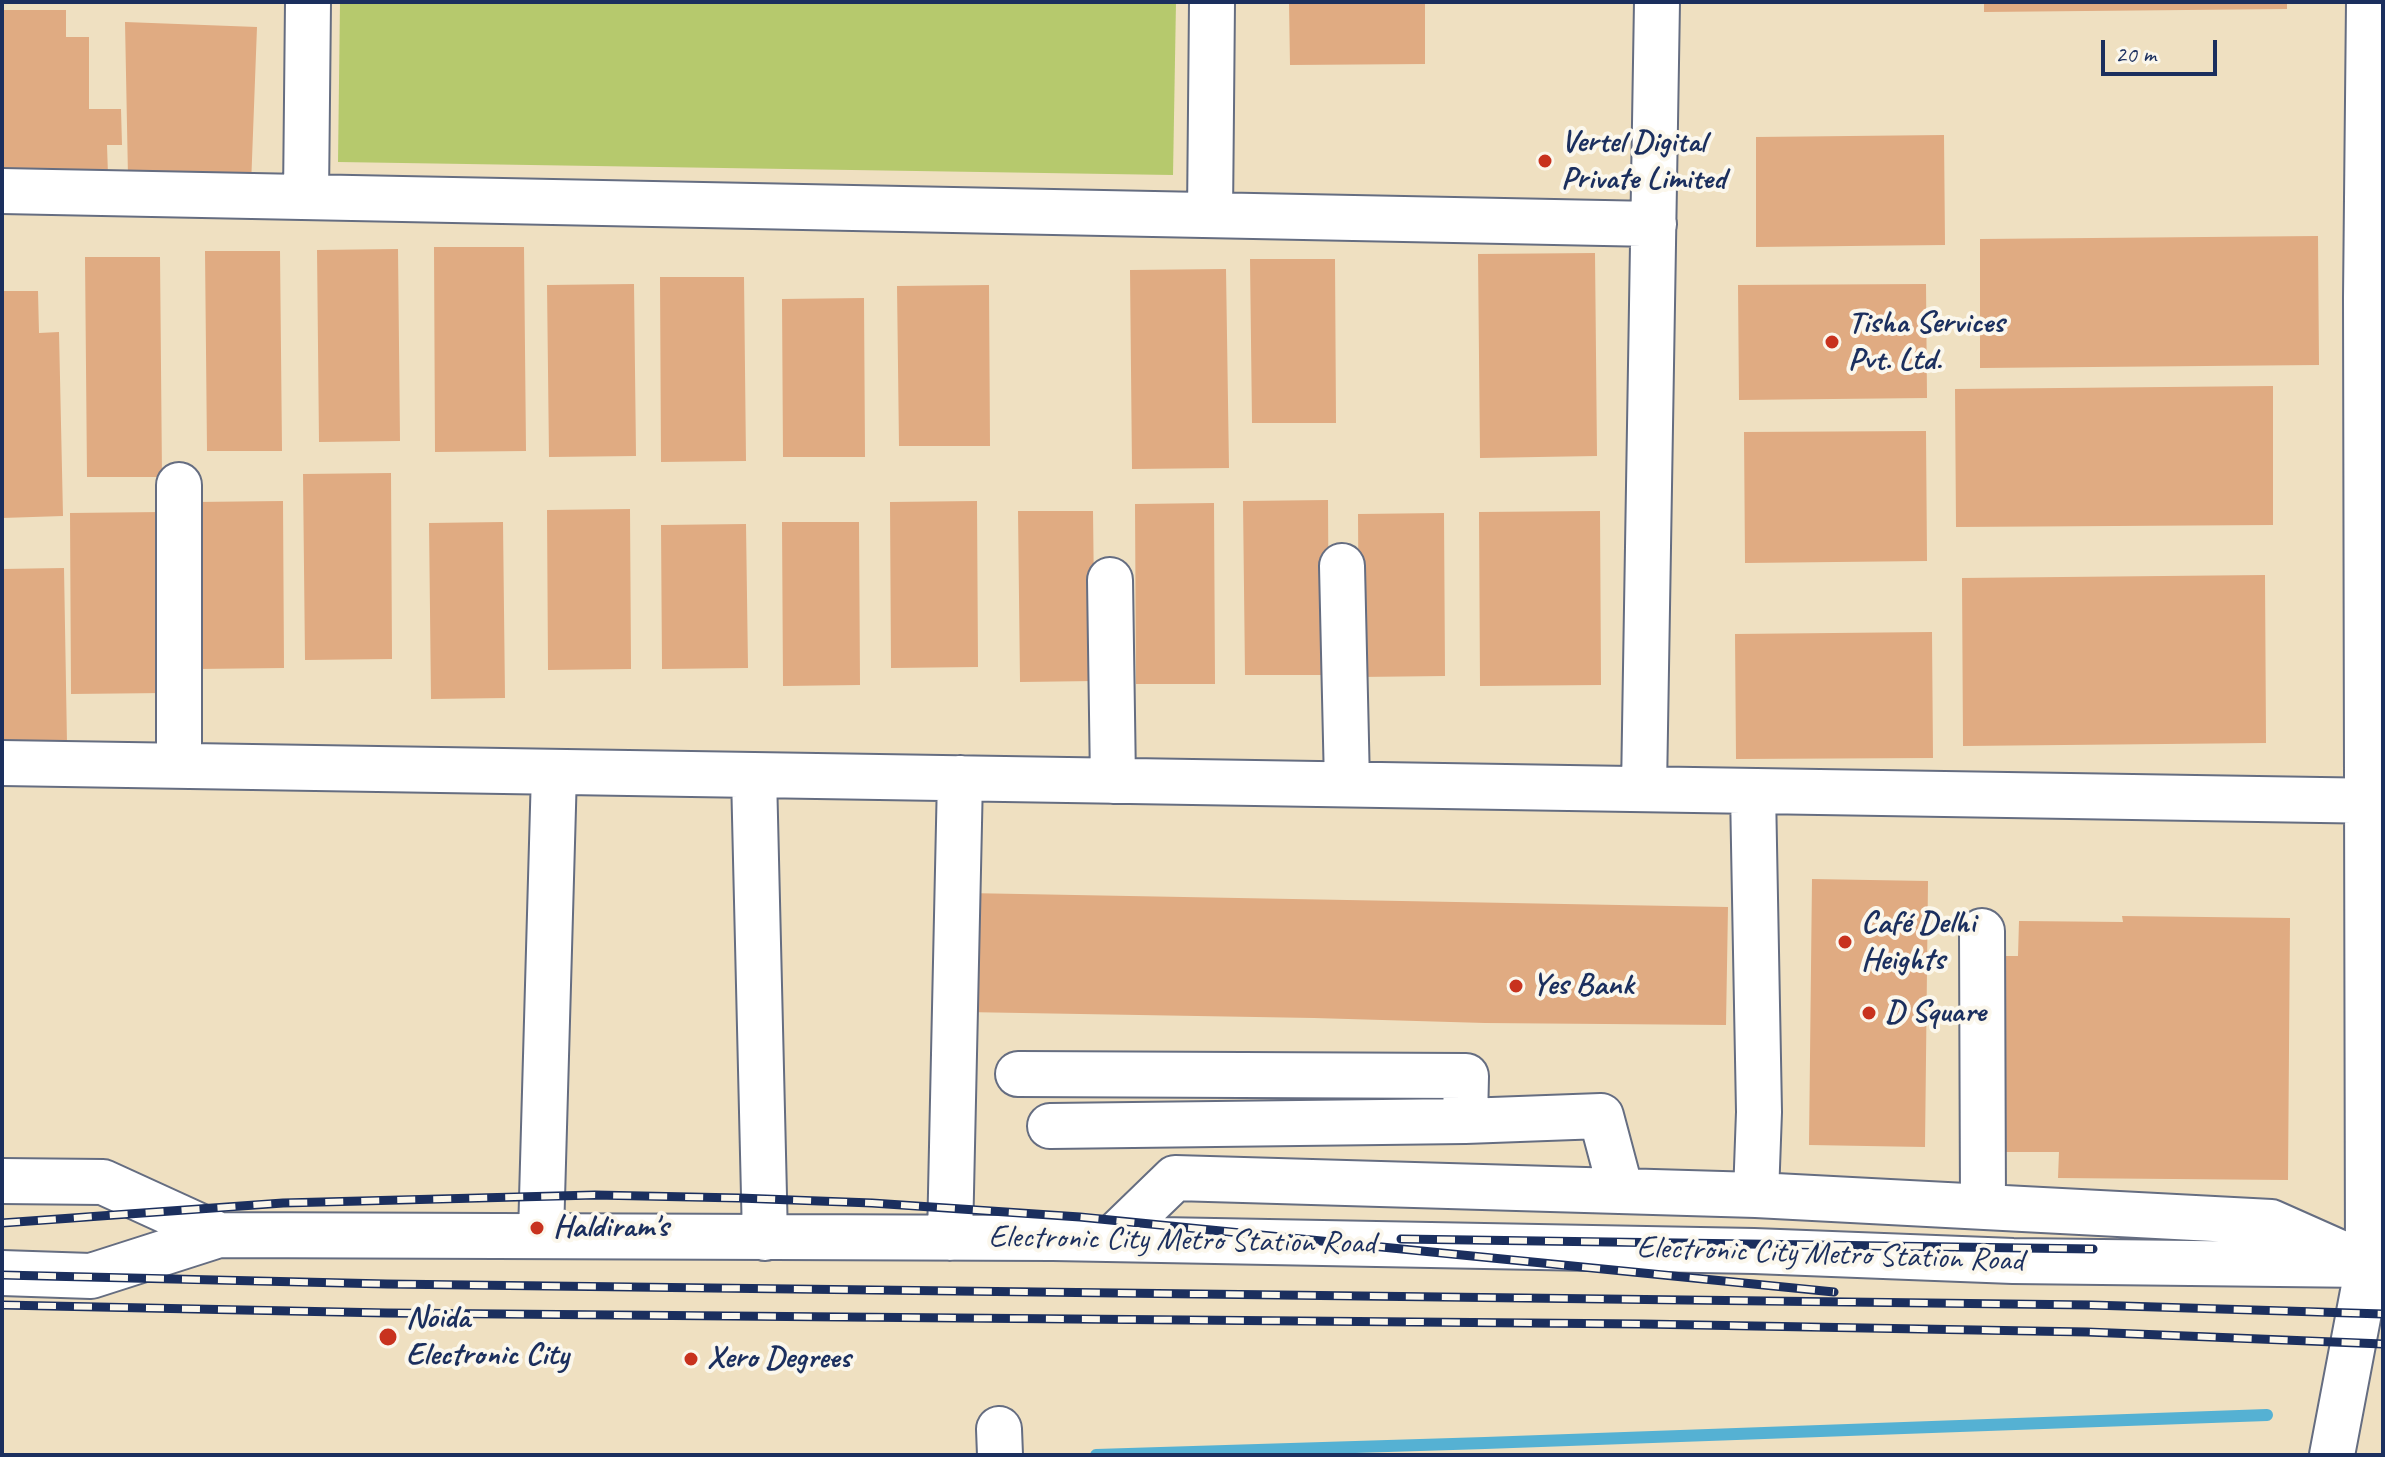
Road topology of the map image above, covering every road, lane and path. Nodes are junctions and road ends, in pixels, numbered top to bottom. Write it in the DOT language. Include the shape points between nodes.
graph roads {
  1 [pos="308,2"];
  2 [pos="1212,2"];
  3 [pos="1657,2"];
  4 [pos="2369,2"];
  5 [pos="2,191"];
  6 [pos="306,197"];
  7 [pos="1210,215"];
  8 [pos="1654,224"];
  9 [pos="179,485"];
  10 [pos="1342,566"];
  11 [pos="1110,580"];
  12 [pos="2,763"];
  13 [pos="179,766"];
  14 [pos="554,772"];
  15 [pos="754,775"];
  16 [pos="960,778"];
  17 [pos="1113,781"];
  18 [pos="1347,784"];
  19 [pos="1644,789"];
  20 [pos="1753,791"];
  21 [pos="2376,801"];
  22 [pos="1982,931"];
  23 [pos="1018,1074"];
  24 [pos="1465,1121"];
  25 [pos="1050,1126"];
  26 [pos="2,1181"];
  27 [pos="1621,1191"];
  28 [pos="1756,1195"];
  29 [pos="1983,1206"];
  30 [pos="541,1234"];
  31 [pos="219,1235"];
  32 [pos="765,1238"];
  33 [pos="950,1238"];
  34 [pos="1112,1239"];
  35 [pos="2376,1264"];
  36 [pos="2,1273"];
  37 [pos="2332,1455"];
  1 -- 6 [label="street"];
  2 -- 7 [label="street"];
  3 -- 8 [label="street"];
  4 -- 21 [label="street" via="2366,329"];
  5 -- 6 [label="street"];
  6 -- 7 [label="street"];
  7 -- 8 [label="street"];
  8 -- 19 [label="street"];
  9 -- 13 [label="street"];
  10 -- 18 [label="street"];
  11 -- 17 [label="street"];
  12 -- 13 [label="street"];
  13 -- 14 [label="street"];
  14 -- 15 [label="street"];
  14 -- 30 [label="street"];
  15 -- 16 [label="street"];
  15 -- 32 [label="street"];
  16 -- 17 [label="street"];
  16 -- 33 [label="street"];
  17 -- 18 [label="street"];
  18 -- 19 [label="street"];
  19 -- 20 [label="street"];
  20 -- 21 [label="street"];
  20 -- 28 [label="street"];
  21 -- 35 [label="street"];
  22 -- 29 [label="street"];
  23 -- 24 [label="street" via="1466,1076"];
  24 -- 25 [label="street"];
  24 -- 27 [label="street" via="1601,1116"];
  26 -- 31 [label="street" via="103,1182"];
  27 -- 28 [label="street"];
  27 -- 34 [label="street" via="1175,1178"];
  28 -- 29 [label="street"];
  29 -- 35 [label="street" via="2271,1222"];
  30 -- 31 [label="street, Electronic City Metro Station Road"];
  30 -- 32 [label="street, Electronic City Metro Station Road"];
  31 -- 36 [label="street, Electronic City Metro Station Road" via="91,1276"];
  32 -- 33 [label="street, Electronic City Metro Station Road"];
  33 -- 34 [label="street, Electronic City Metro Station Road"];
  34 -- 35 [label="street, Electronic City Metro Station Road" via="2013,1261"];
  35 -- 37 [label="street"];
}
